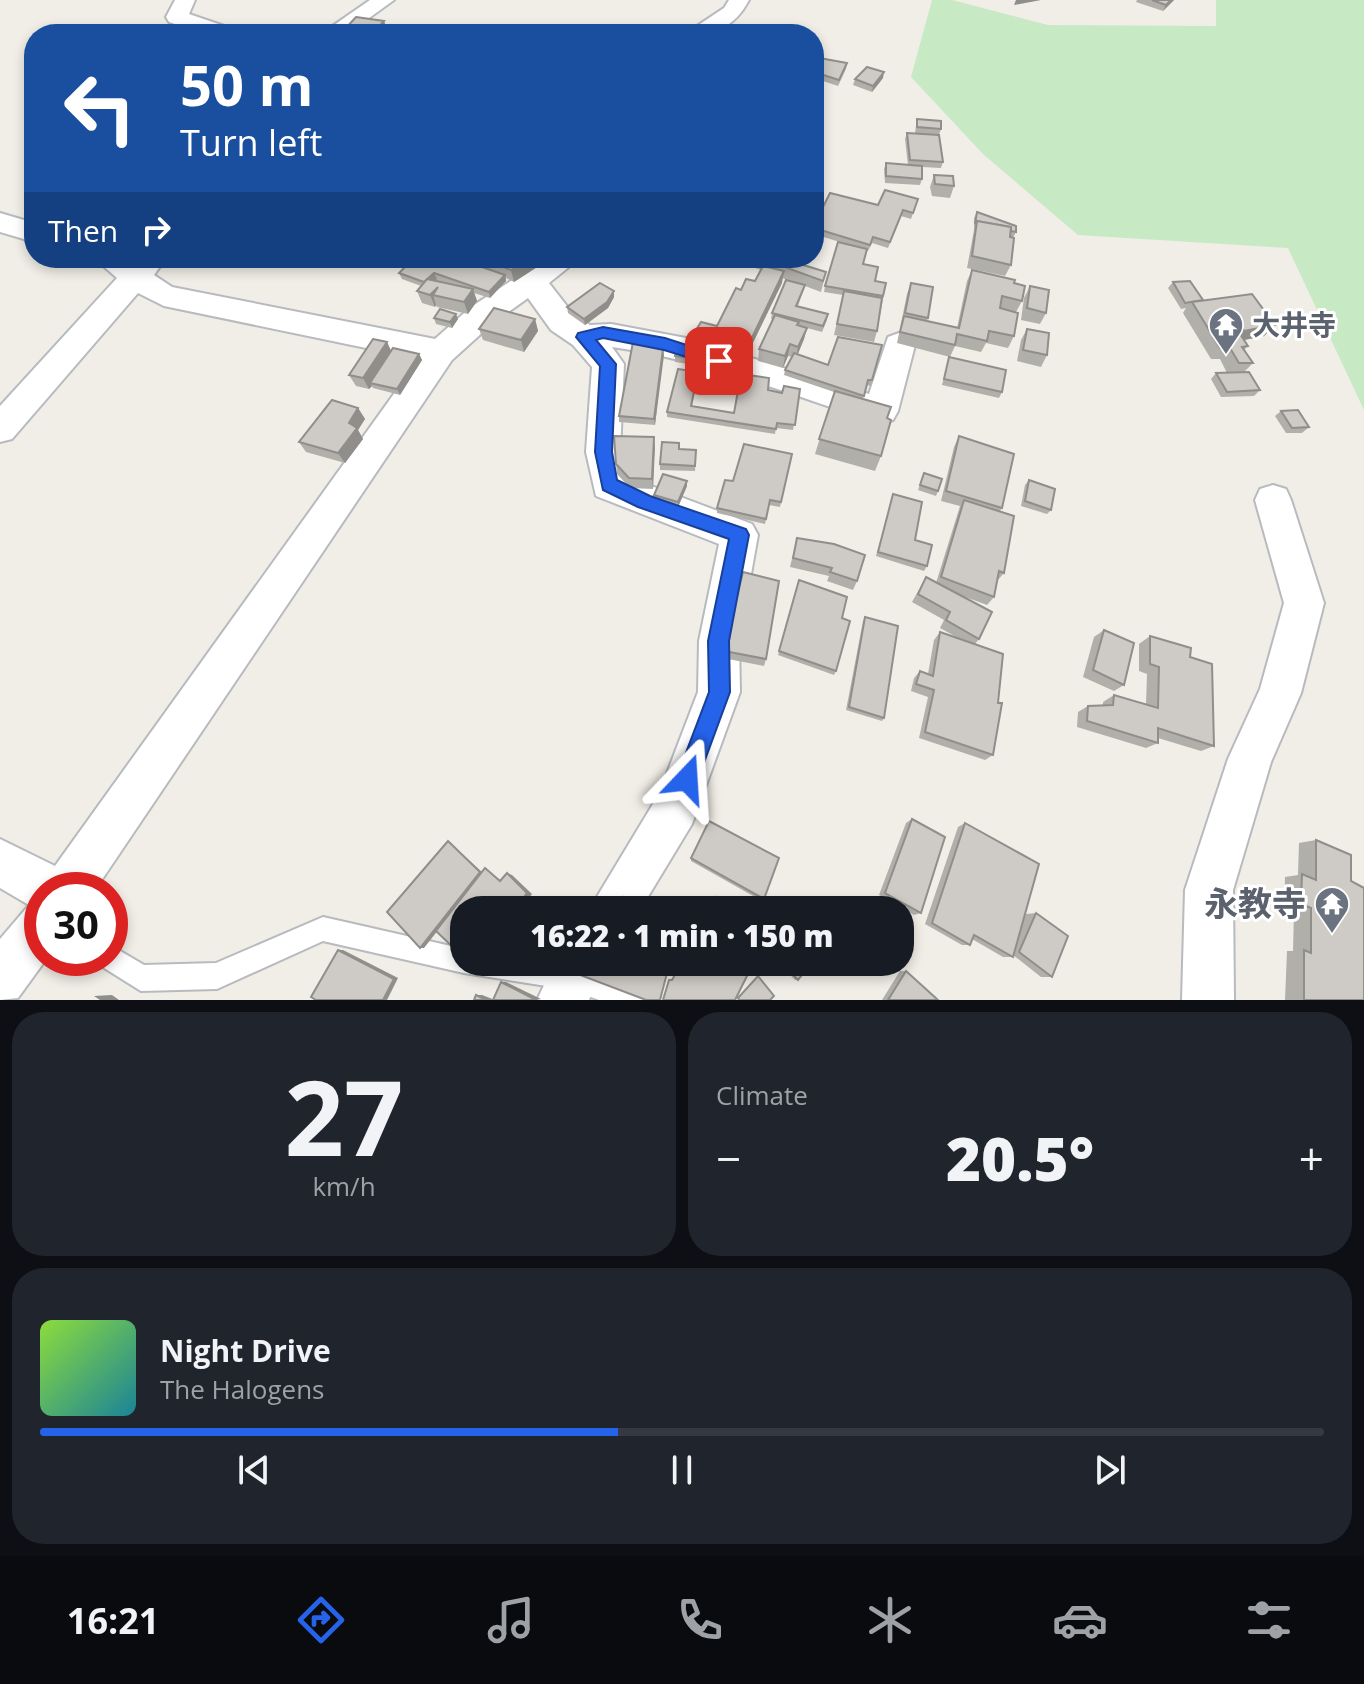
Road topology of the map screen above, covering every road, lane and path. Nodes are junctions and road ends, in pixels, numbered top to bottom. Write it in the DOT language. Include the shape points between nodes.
graph roads {
  1 [pos="185,0"];
  2 [pos="384,0"];
  3 [pos="739,0"];
  4 [pos="197,24"];
  5 [pos="347,24"];
  6 [pos="712,24"];
  7 [pos="0,222"];
  8 [pos="24,230"];
  9 [pos="143,268"];
  10 [pos="550,268"];
  11 [pos="531,280"];
  12 [pos="584,337"];
  13 [pos="899,345"];
  14 [pos="441,352"];
  15 [pos="0,429"];
  16 [pos="1273,500"];
  17 [pos="0,862"];
  18 [pos="80,872"];
  19 [pos="24,875"];
  20 [pos="622,896"];
  21 [pos="24,948"];
  22 [pos="450,958"];
  23 [pos="128,969"];
  24 [pos="550,976"];
  25 [pos="0,980"];
  26 [pos="572,980"];
  27 [pos="633,1000"];
  28 [pos="1208,1000"];
  1 -- 4 [label="street" via="177,17"];
  2 -- 5 [label="street"];
  3 -- 6 [label="street" via="732,12"];
  7 -- 8 [label="street"];
  9 -- 14 [label="street" via="164,296"];
  9 -- 15 [label="street"];
  10 -- 11 [label="street"];
  11 -- 12 [label="street" via="562,322"];
  11 -- 14 [label="street"];
  12 -- 13 [label="street" via="603,332 665,344 881,411"];
  12 -- 20 [label="street" via="608,364 603,452 609,485 739,535 719,641 719,692 676,808"];
  14 -- 18 [label="street"];
  16 -- 28 [label="street" via="1304,603 1280,693 1250,759 1209,890"];
  17 -- 19 [label="street"];
  21 -- 25 [label="street"];
  22 -- 23 [label="lane" via="323,929 217,976 141,978"];
  24 -- 26 [label="lane"];
  26 -- 27 [label="lane"];
}
